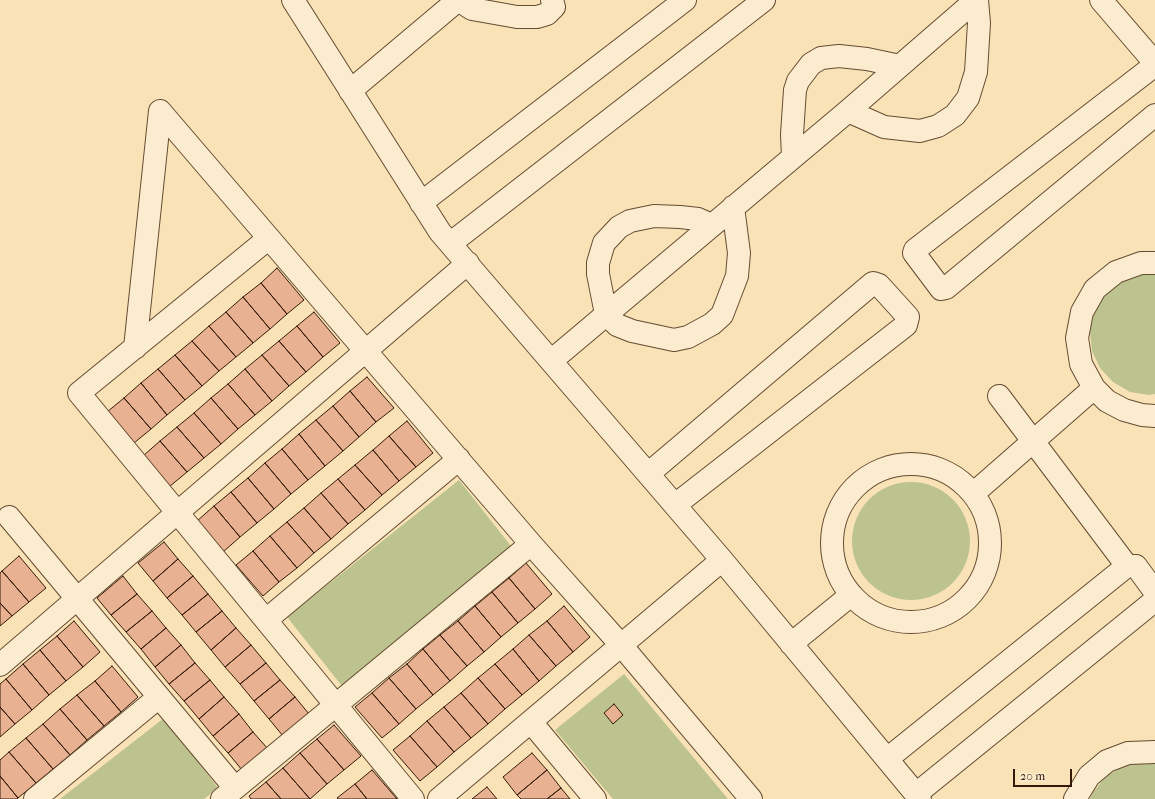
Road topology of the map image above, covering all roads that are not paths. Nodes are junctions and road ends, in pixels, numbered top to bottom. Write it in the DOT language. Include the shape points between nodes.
graph roads {
  1 [pos="293,0"];
  2 [pos="458,0"];
  3 [pos="552,0"];
  4 [pos="685,0"];
  5 [pos="764,0"];
  6 [pos="976,0"];
  7 [pos="1101,0"];
  8 [pos="1155,64"];
  9 [pos="900,66"];
  10 [pos="350,91"];
  11 [pos="848,111"];
  12 [pos="1155,115"];
  13 [pos="793,157"];
  14 [pos="421,202"];
  15 [pos="733,207"];
  16 [pos="712,225"];
  17 [pos="269,238"];
  18 [pos="451,243"];
  19 [pos="468,263"];
  20 [pos="1155,263"];
  21 [pos="606,314"];
  22 [pos="135,348"];
  23 [pos="365,352"];
  24 [pos="551,361"];
  25 [pos="1094,388"];
  26 [pos="999,396"];
  27 [pos="1155,416"];
  28 [pos="1033,441"];
  29 [pos="459,459"];
  30 [pos="648,474"];
  31 [pos="974,494"];
  32 [pos="675,506"];
  33 [pos="177,514"];
  34 [pos="9,517"];
  35 [pos="530,544"];
  36 [pos="722,560"];
  37 [pos="1127,566"];
  38 [pos="1155,592"];
  39 [pos="851,595"];
  40 [pos="1155,596"];
  41 [pos="76,599"];
  42 [pos="266,620"];
  43 [pos="792,644"];
  44 [pos="621,646"];
  45 [pos="0,665"];
  46 [pos="159,697"];
  47 [pos="335,705"];
  48 [pos="531,722"];
  49 [pos="1155,752"];
  50 [pos="887,759"];
  51 [pos="228,794"];
  52 [pos="918,797"];
  53 [pos="35,799"];
  54 [pos="413,799"];
  55 [pos="439,799"];
  56 [pos="595,799"];
  57 [pos="751,799"];
  58 [pos="1075,799"];
  1 -- 10 [label="street"];
  2 -- 3 [label="street" via="472,9 516,17 537,17 547,14 554,7"];
  2 -- 10 [label="street"];
  4 -- 14 [label="street"];
  5 -- 18 [label="street"];
  6 -- 9 [label="street"];
  6 -- 11 [label="street" via="979,23 976,72 968,98 955,115 938,126 920,131 884,127"];
  7 -- 8 [label="street"];
  8 -- 12 [label="street" via="914,253 941,289 946,288"];
  9 -- 11 [label="street"];
  9 -- 13 [label="street" via="839,56 821,58 811,64 798,81 795,90"];
  10 -- 14 [label="street"];
  11 -- 13 [label="street"];
  13 -- 15 [label="street"];
  14 -- 18 [label="street" via="440,232"];
  15 -- 16 [label="street"];
  15 -- 21 [label="street" via="739,253 737,276 722,315 712,324 694,334 674,340 632,331 617,325"];
  16 -- 21 [label="street"];
  16 -- 21 [label="street" via="692,218 654,216 630,221 619,227 604,243 598,263 600,292"];
  17 -- 22 [label="street"];
  17 -- 22 [label="street" via="160,111"];
  17 -- 23 [label="street"];
  18 -- 19 [label="street"];
  19 -- 23 [label="street"];
  19 -- 24 [label="street"];
  20 -- 25 [label="street" via="1140,263 1116,272 1095,289 1082,312 1076,338 1081,364"];
  21 -- 24 [label="street"];
  22 -- 33 [label="street" via="79,393"];
  23 -- 29 [label="street"];
  23 -- 33 [label="street"];
  24 -- 30 [label="street"];
  25 -- 27 [label="street" via="1107,401 1124,410"];
  25 -- 28 [label="street"];
  26 -- 28 [label="street"];
  28 -- 31 [label="street"];
  28 -- 37 [label="street"];
  29 -- 35 [label="street"];
  29 -- 42 [label="street"];
  30 -- 32 [label="street"];
  30 -- 32 [label="street" via="873,283 879,285 908,317 906,325"];
  31 -- 39 [label="street" via="986,515 991,539 988,563 979,586 962,604 941,617 917,622 892,620 870,611"];
  31 -- 39 [label="street" via="959,478 940,468 920,463 898,464 878,470 860,481 846,497 836,516 831,536 832,558 839,578"];
  32 -- 36 [label="street"];
  33 -- 41 [label="street"];
  33 -- 42 [label="street"];
  34 -- 41 [label="street"];
  35 -- 44 [label="street"];
  35 -- 47 [label="street"];
  36 -- 43 [label="street"];
  36 -- 44 [label="street"];
  37 -- 38 [label="street" via="1136,566"];
  37 -- 50 [label="street"];
  39 -- 43 [label="street"];
  40 -- 52 [label="street" via="1153,602"];
  41 -- 45 [label="street"];
  41 -- 46 [label="street"];
  42 -- 47 [label="street"];
  43 -- 50 [label="street"];
  44 -- 48 [label="street"];
  44 -- 57 [label="street"];
  46 -- 51 [label="street"];
  46 -- 53 [label="street"];
  47 -- 51 [label="street"];
  47 -- 54 [label="street"];
  48 -- 55 [label="street"];
  48 -- 56 [label="street"];
  49 -- 58 [label="street" via="1128,753 1107,761 1089,776"];
  50 -- 52 [label="street"];
}
